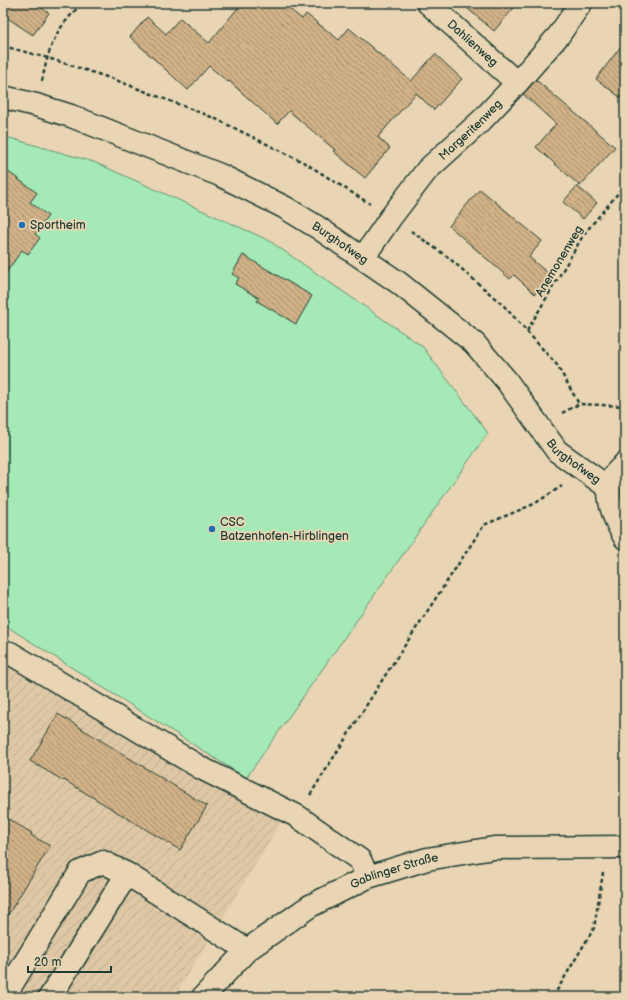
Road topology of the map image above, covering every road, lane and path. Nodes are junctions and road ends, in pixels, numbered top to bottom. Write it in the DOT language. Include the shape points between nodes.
graph roads {
  1 [pos="82,3"];
  2 [pos="428,3"];
  3 [pos="581,3"];
  4 [pos="3,46"];
  5 [pos="48,58"];
  6 [pos="518,83"];
  7 [pos="3,97"];
  8 [pos="625,185"];
  9 [pos="391,217"];
  10 [pos="363,258"];
  11 [pos="526,331"];
  12 [pos="579,404"];
  13 [pos="625,406"];
  14 [pos="537,425"];
  15 [pos="625,463"];
  16 [pos="584,472"];
  17 [pos="609,488"];
  18 [pos="625,538"];
  19 [pos="3,652"];
  20 [pos="297,816"];
  21 [pos="616,847"];
  22 [pos="127,874"];
  23 [pos="368,877"];
  24 [pos="247,950"];
  25 [pos="4,997"];
  26 [pos="50,997"];
  27 [pos="203,997"];
  28 [pos="553,997"];
  1 -- 5 [label="path" via="55,38"];
  2 -- 6 [label="street, Dahlienweg"];
  3 -- 6 [label="street, Margeritenweg" via="559,35"];
  4 -- 5 [label="path"];
  5 -- 9 [label="path" via="113,79 214,118 305,163"];
  6 -- 9 [label="street, Margeritenweg" via="481,121 426,170"];
  7 -- 10 [label="street, Burghofweg" via="71,116 220,175 284,207"];
  8 -- 11 [label="path, Anemonenweg" via="584,234"];
  9 -- 10 [label="street, Margeritenweg"];
  9 -- 11 [label="path" via="449,258 504,306"];
  10 -- 14 [label="street, Burghofweg" via="399,283 474,343 506,380"];
  11 -- 12 [label="path" via="557,365"];
  12 -- 13 [label="path"];
  12 -- 14 [label="path"];
  14 -- 16 [label="street, Burghofweg" via="556,451"];
  15 -- 17 [label="street" via="614,476"];
  16 -- 17 [label="street, Burghofweg"];
  16 -- 20 [label="path" via="534,504 484,525"];
  17 -- 18 [label="street" via="611,509"];
  19 -- 20 [label="street" via="10,653 201,768"];
  20 -- 23 [label="street" via="360,860"];
  21 -- 23 [label="street, Gablinger Straße" via="494,848 427,859"];
  21 -- 28 [label="path" via="594,928"];
  22 -- 24 [label="street"];
  22 -- 25 [label="street" via="103,862 80,872"];
  22 -- 26 [label="street"];
  23 -- 24 [label="street, Gablinger Straße" via="310,906"];
  24 -- 27 [label="street, Gablinger Straße"];
}
